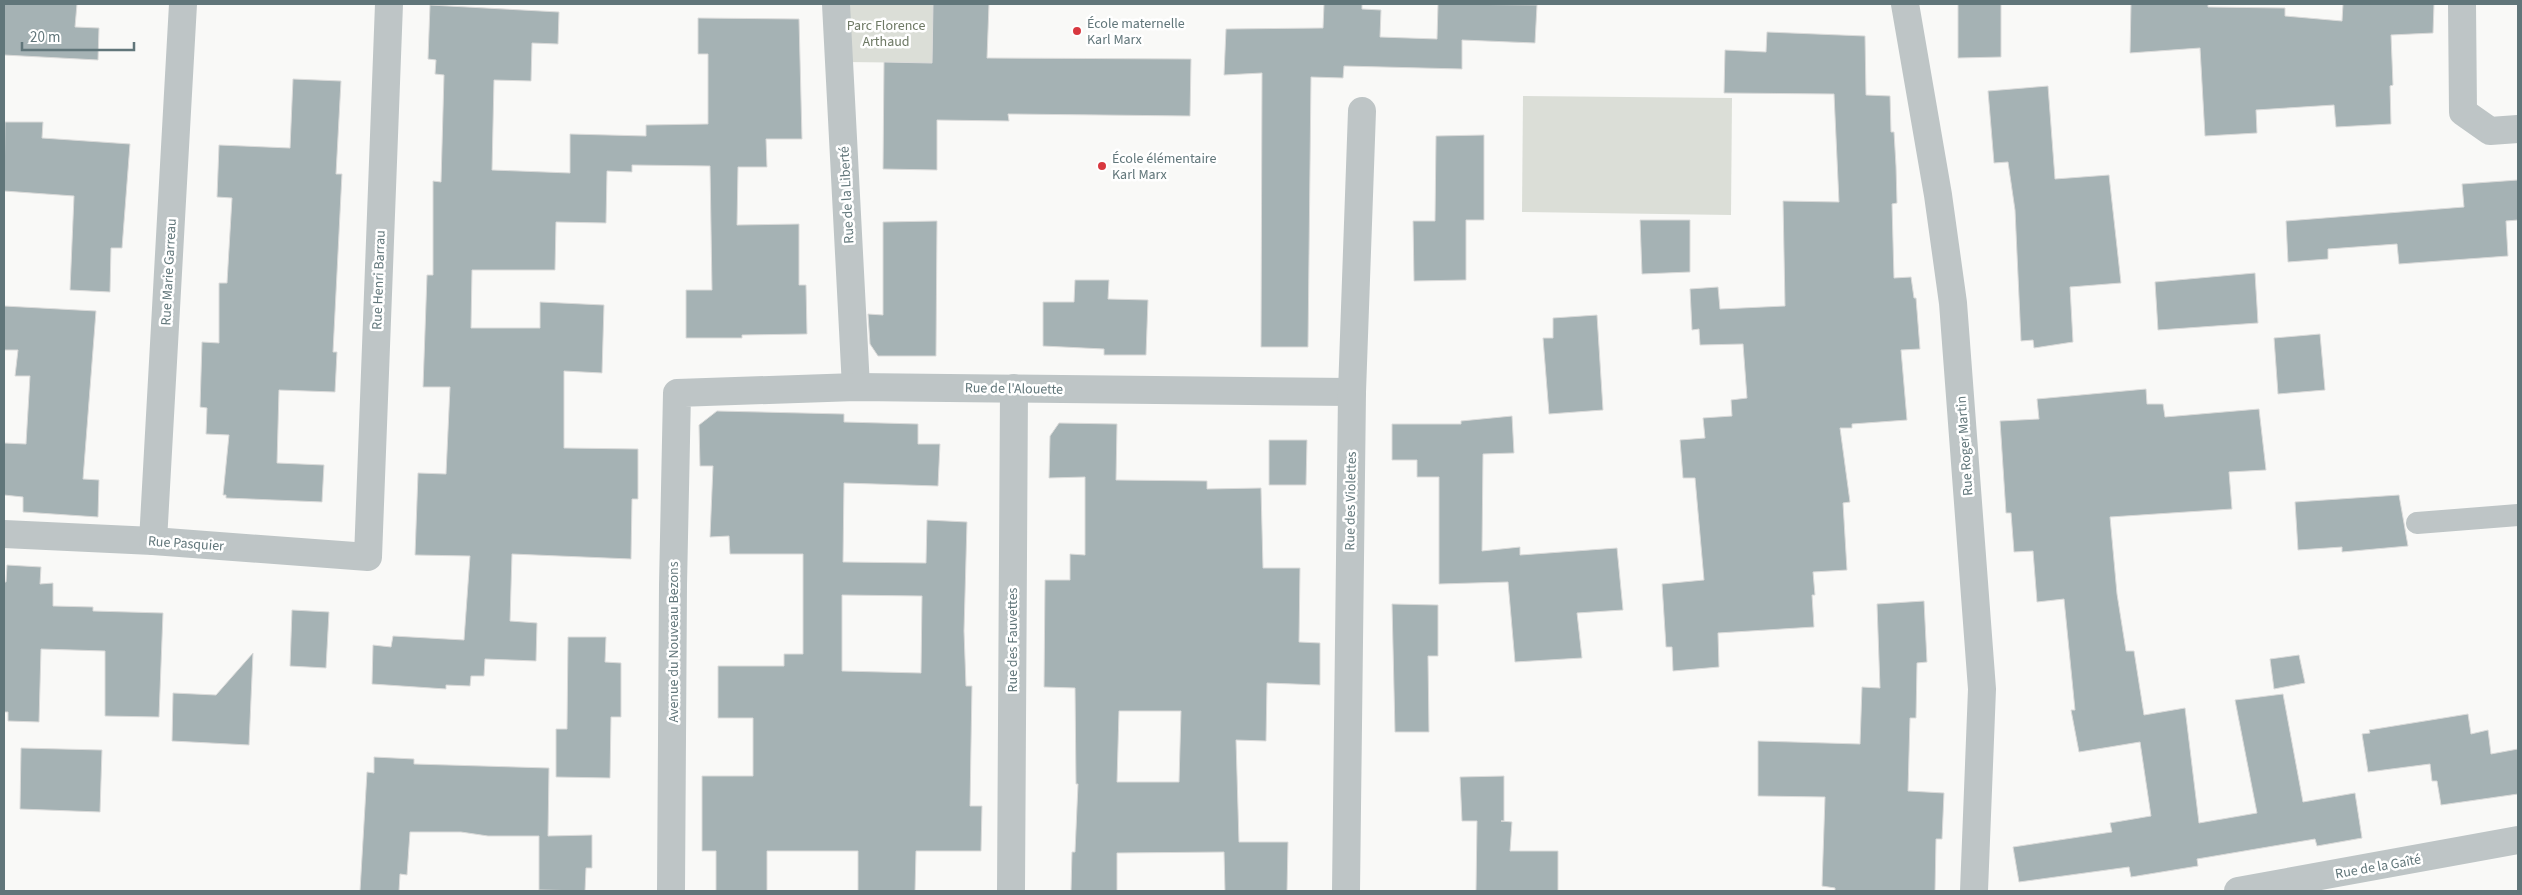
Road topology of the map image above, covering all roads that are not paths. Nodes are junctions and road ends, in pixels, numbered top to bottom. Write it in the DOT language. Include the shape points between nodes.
graph roads {
  1 [pos="183,4"];
  2 [pos="389,4"];
  3 [pos="836,4"];
  4 [pos="1905,4"];
  5 [pos="2462,4"];
  6 [pos="1362,111"];
  7 [pos="2518,129"];
  8 [pos="856,387"];
  9 [pos="1014,388"];
  10 [pos="1352,392"];
  11 [pos="677,393"];
  12 [pos="2518,515"];
  13 [pos="2417,524"];
  14 [pos="4,534"];
  15 [pos="153,541"];
  16 [pos="368,556"];
  17 [pos="2518,840"];
  18 [pos="671,891"];
  19 [pos="1010,891"];
  20 [pos="1346,891"];
  21 [pos="1974,891"];
  22 [pos="2238,891"];
  1 -- 15 [label="street, Rue Marie Garreau"];
  2 -- 16 [label="street, Rue Henri Barrau"];
  3 -- 8 [label="street, Rue de la Liberté"];
  4 -- 21 [label="street, Rue Roger Martin" via="1953,303 1982,689"];
  5 -- 7 [label="street" via="2463,112 2490,132"];
  6 -- 10 [label="street, Rue des Violettes"];
  8 -- 9 [label="street, Rue de l'Alouette"];
  8 -- 11 [label="street, Rue de l'Alouette"];
  9 -- 10 [label="street, Rue de l'Alouette"];
  9 -- 19 [label="street, Rue des Fauvettes"];
  10 -- 20 [label="street, Rue des Violettes"];
  11 -- 18 [label="street, Avenue du Nouveau Bezons"];
  12 -- 13 [label="lane"];
  14 -- 15 [label="street, Rue Pasquier"];
  15 -- 16 [label="street, Rue Pasquier"];
  17 -- 22 [label="street, Rue de la Gaîté"];
}
